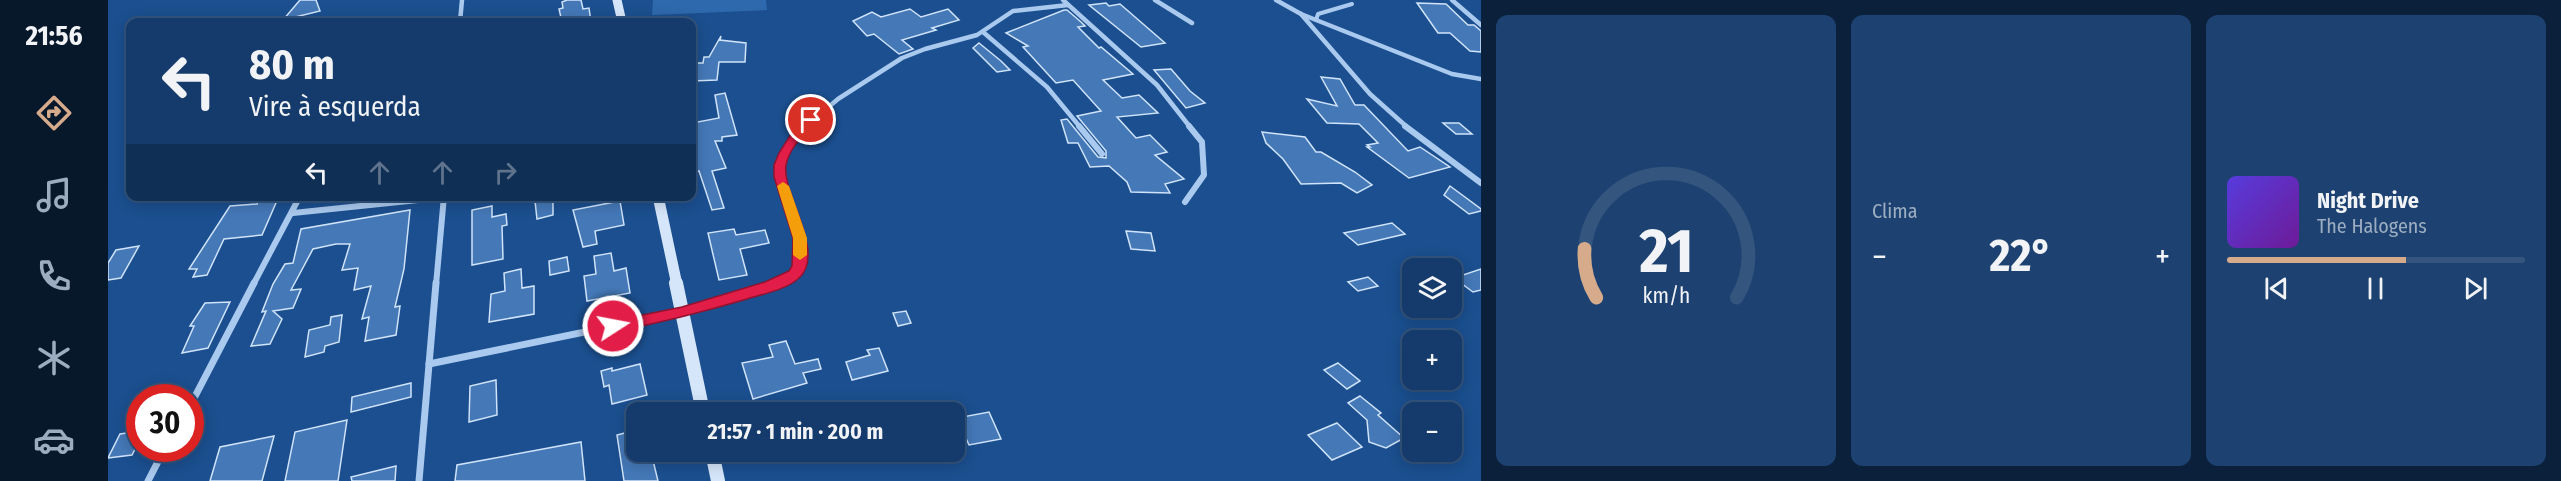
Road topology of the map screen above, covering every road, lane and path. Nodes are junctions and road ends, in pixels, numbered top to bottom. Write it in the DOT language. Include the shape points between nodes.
graph roads {
  1 [pos="462,0"];
  2 [pos="617,0"];
  3 [pos="1063,0"];
  4 [pos="1155,0"];
  5 [pos="1276,0"];
  6 [pos="1452,0"];
  7 [pos="1068,4"];
  8 [pos="1352,4"];
  9 [pos="1301,14"];
  10 [pos="460,18"];
  11 [pos="621,18"];
  12 [pos="1316,20"];
  13 [pos="1192,23"];
  14 [pos="1481,25"];
  15 [pos="983,32"];
  16 [pos="1481,79"];
  17 [pos="1102,154"];
  18 [pos="1481,183"];
  19 [pos="298,201"];
  20 [pos="407,201"];
  21 [pos="445,201"];
  22 [pos="659,201"];
  23 [pos="1185,202"];
  24 [pos="293,213"];
  25 [pos="682,312"];
  26 [pos="429,364"];
  27 [pos="202,384"];
  28 [pos="701,402"];
  29 [pos="158,462"];
  30 [pos="714,462"];
  31 [pos="148,481"];
  32 [pos="418,481"];
  33 [pos="718,481"];
  1 -- 10 [label="street"];
  2 -- 11 [label="street"];
  3 -- 7 [label="street"];
  4 -- 13 [label="street"];
  5 -- 9 [label="street"];
  6 -- 14 [label="street"];
  7 -- 15 [label="street" via="1011,11"];
  7 -- 23 [label="street" via="1157,85 1202,142 1204,175"];
  8 -- 12 [label="lane" via="1318,14"];
  9 -- 12 [label="street"];
  9 -- 18 [label="street" via="1390,113"];
  12 -- 16 [label="street" via="1452,74"];
  15 -- 17 [label="street" via="1047,87"];
  15 -- 25 [label="street" via="904,57 811,120 797,134 780,165 780,177 800,238 799,266 794,275"];
  19 -- 24 [label="street"];
  20 -- 24 [label="street"];
  21 -- 26 [label="street"];
  22 -- 25 [label="street"];
  24 -- 27 [label="street"];
  25 -- 26 [label="street"];
  25 -- 28 [label="street"];
  26 -- 32 [label="street"];
  29 -- 31 [label="street"];
  30 -- 33 [label="street"];
}
